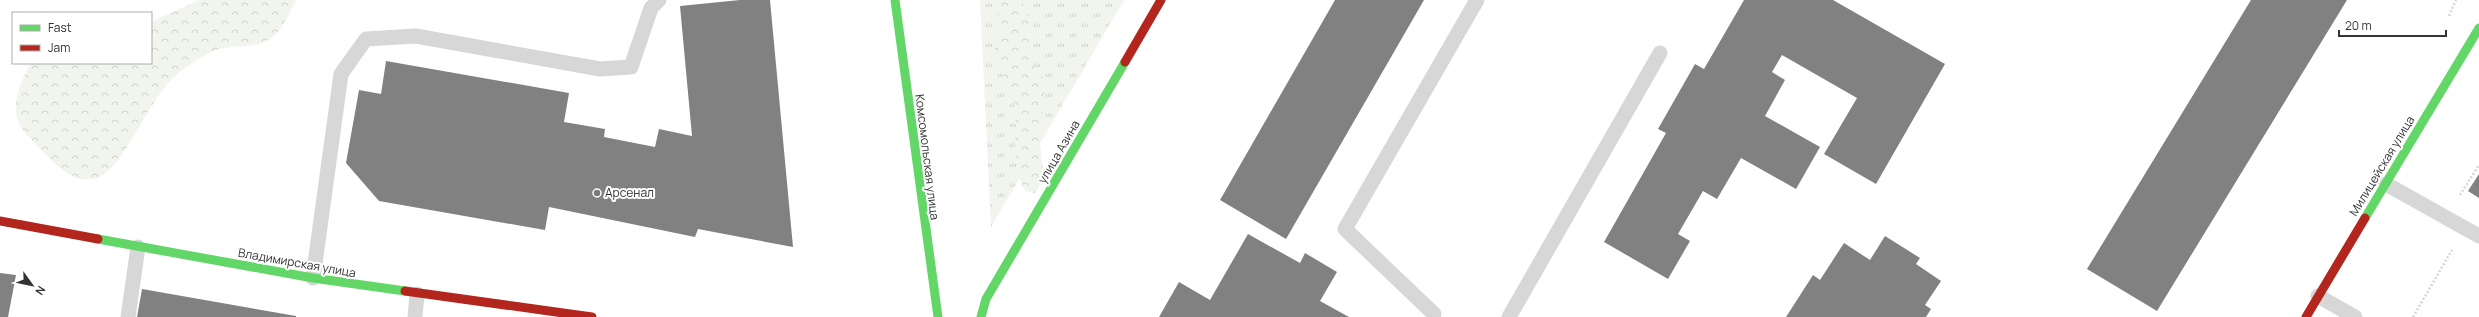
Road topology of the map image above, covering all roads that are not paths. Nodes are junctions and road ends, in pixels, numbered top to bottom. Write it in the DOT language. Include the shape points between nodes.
graph roads {
  1 [pos="659,0"];
  2 [pos="895,0"];
  3 [pos="1161,0"];
  4 [pos="1477,0"];
  5 [pos="2479,28"];
  6 [pos="1660,53"];
  7 [pos="2386,184"];
  8 [pos="0,221"];
  9 [pos="2479,236"];
  10 [pos="138,246"];
  11 [pos="313,278"];
  12 [pos="417,294"];
  13 [pos="2318,296"];
  14 [pos="1436,316"];
  15 [pos="128,317"];
  16 [pos="415,317"];
  17 [pos="592,317"];
  18 [pos="938,317"];
  19 [pos="981,317"];
  20 [pos="1509,317"];
  21 [pos="2306,317"];
  22 [pos="2355,317"];
  1 -- 11 [label="lane" via="651,8 631,67 600,69 416,36 366,38 341,74"];
  2 -- 18 [label="street, Комсомольская улица"];
  3 -- 19 [label="street, улица Азина" via="986,299"];
  4 -- 14 [label="lane" via="1345,229"];
  5 -- 7 [label="street, Милицейская улица"];
  6 -- 20 [label="lane"];
  7 -- 9 [label="lane"];
  7 -- 13 [label="street, Милицейская улица"];
  8 -- 10 [label="street, Владимирская улица"];
  10 -- 11 [label="street, Владимирская улица"];
  10 -- 15 [label="lane"];
  11 -- 12 [label="street, Владимирская улица"];
  12 -- 16 [label="lane"];
  12 -- 17 [label="street, Владимирская улица"];
  13 -- 21 [label="street, Милицейская улица"];
  13 -- 22 [label="lane"];
}
